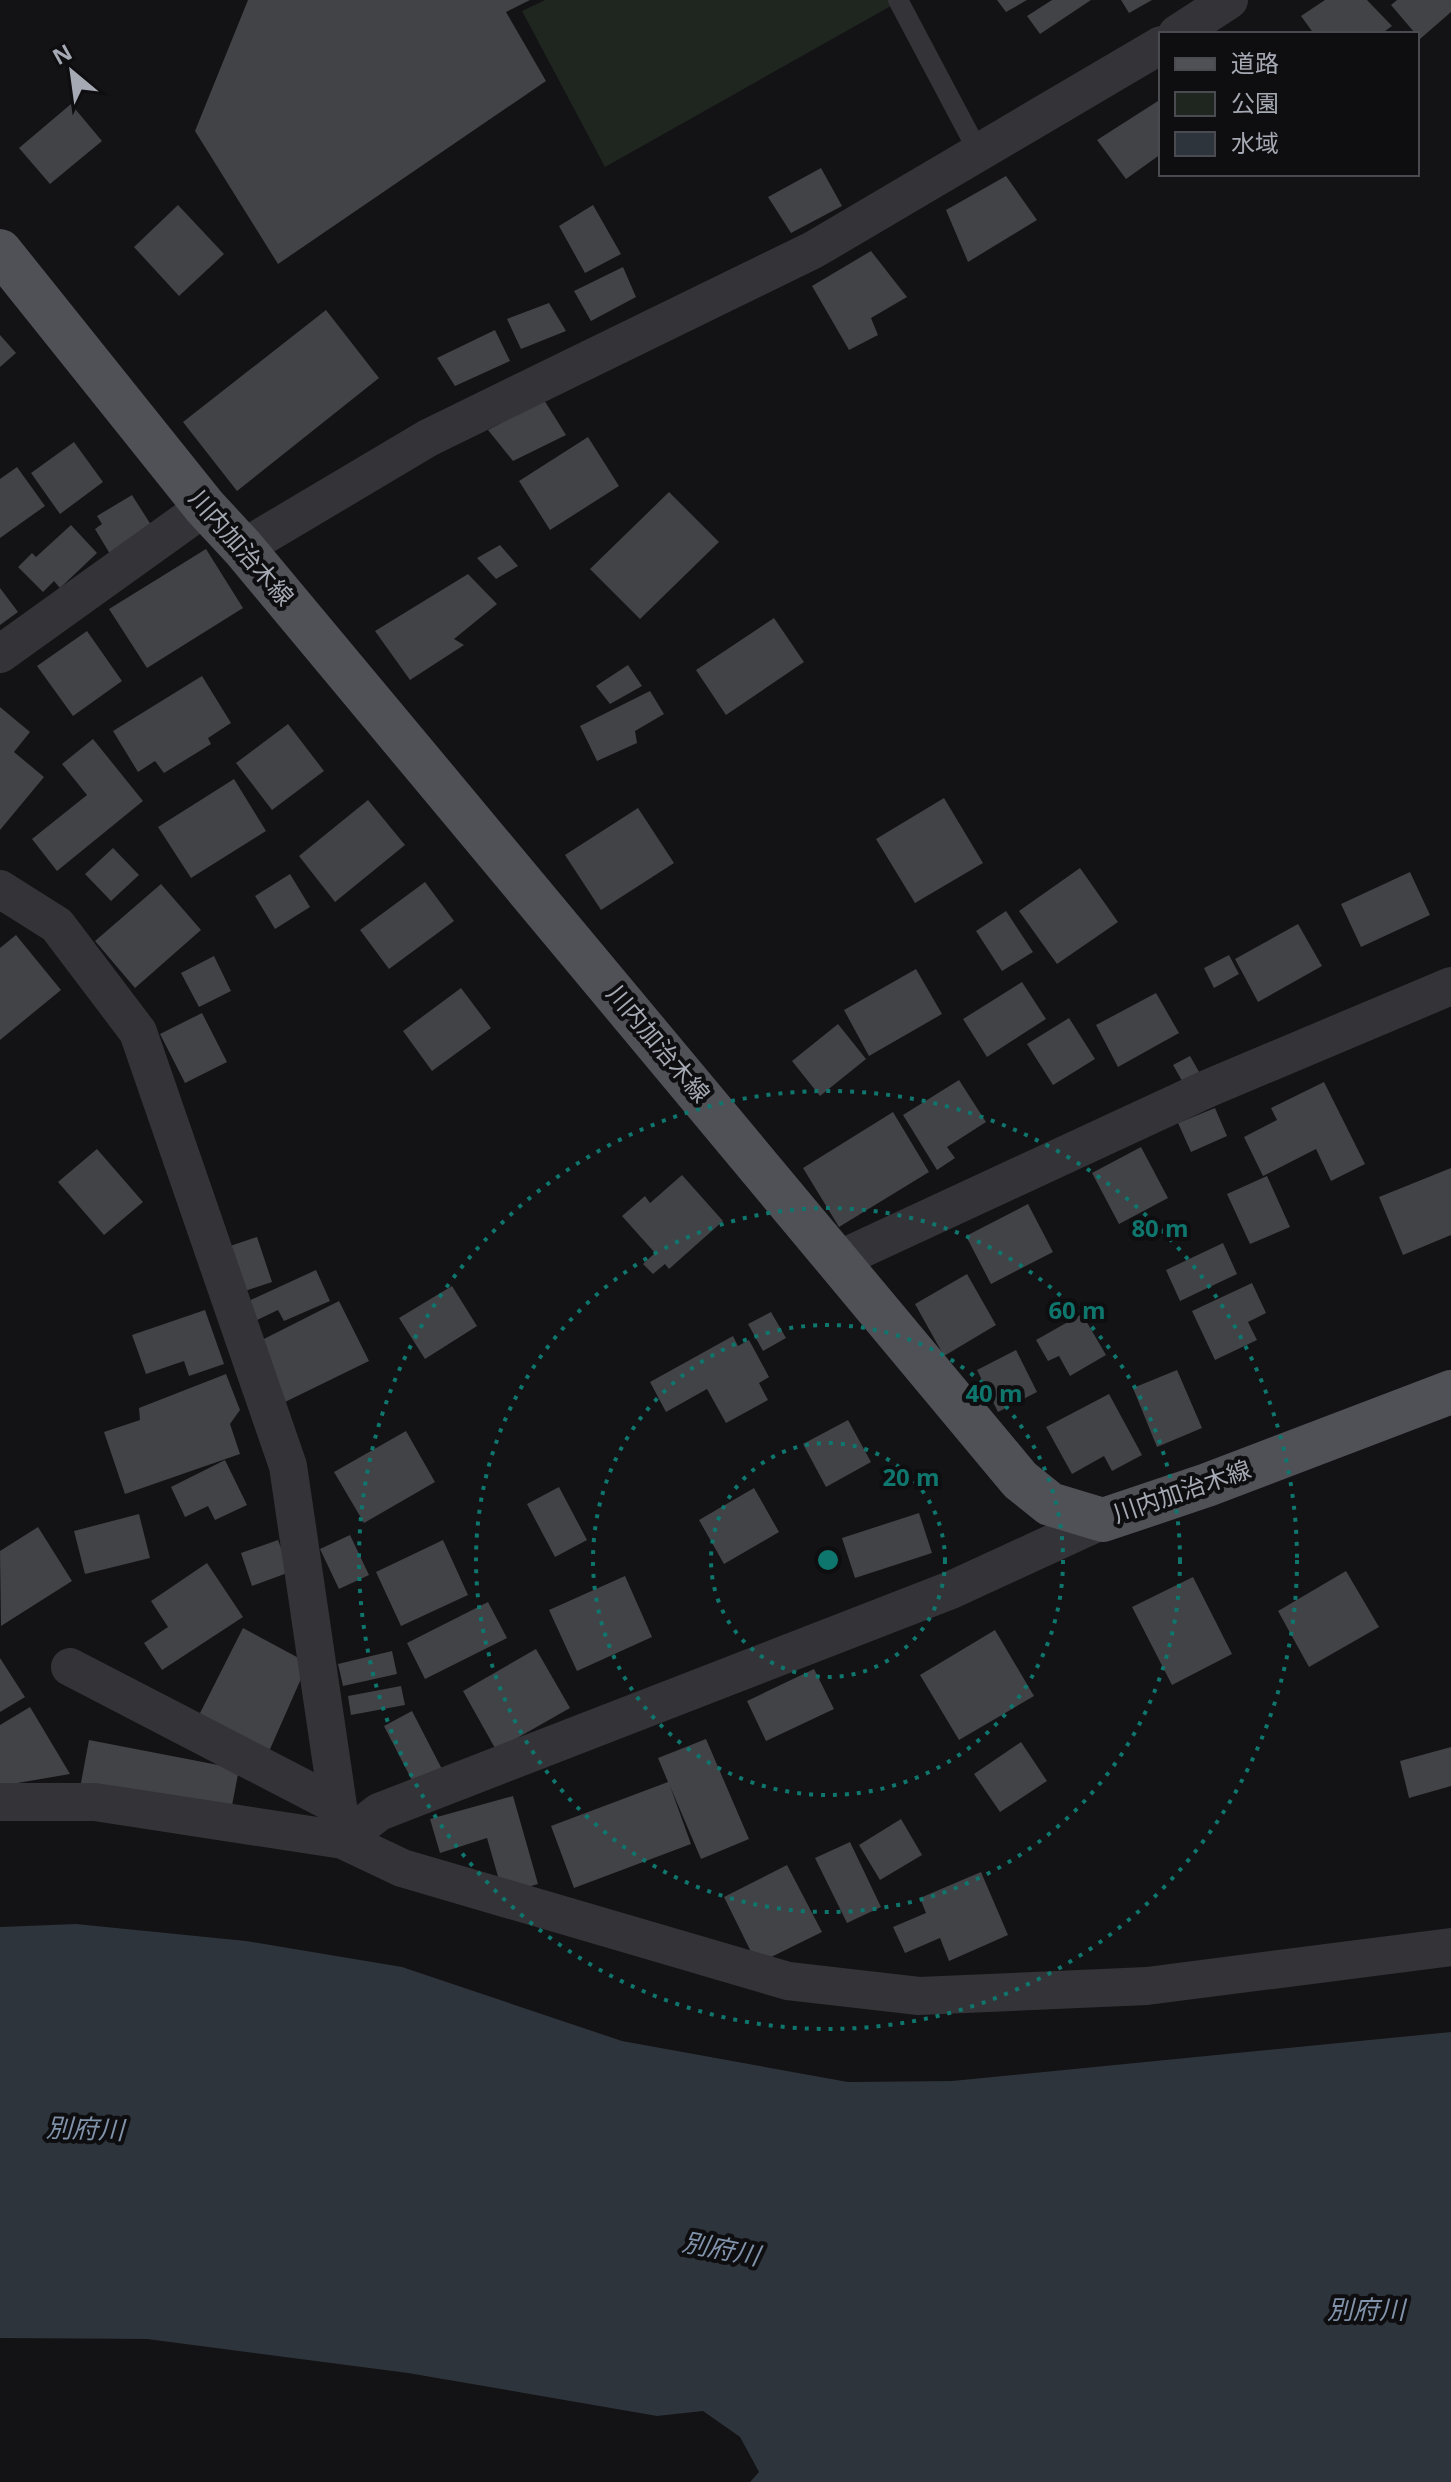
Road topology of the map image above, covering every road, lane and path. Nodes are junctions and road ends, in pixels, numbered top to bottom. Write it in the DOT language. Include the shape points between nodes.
graph roads {
  1 [pos="898,0"];
  2 [pos="1229,0"];
  3 [pos="1180,32"];
  4 [pos="1159,46"];
  5 [pos="979,153"];
  6 [pos="0,251"];
  7 [pos="205,507"];
  8 [pos="243,548"];
  9 [pos="0,654"];
  10 [pos="0,889"];
  11 [pos="1451,986"];
  12 [pos="838,1260"];
  13 [pos="1451,1392"];
  14 [pos="1103,1520"];
  15 [pos="70,1667"];
  16 [pos="0,1802"];
  17 [pos="341,1823"];
  18 [pos="1451,1947"];
  1 -- 5 [label="lane"];
  2 -- 3 [label="street"];
  4 -- 5 [label="street"];
  5 -- 8 [label="street" via="813,250 428,438"];
  6 -- 7 [label="main road, 川内加治木線"];
  7 -- 8 [label="main road, 川内加治木線"];
  7 -- 9 [label="street"];
  8 -- 12 [label="main road, 川内加治木線"];
  10 -- 17 [label="street" via="57,925 138,1032 288,1466"];
  11 -- 12 [label="street" via="1209,1088"];
  12 -- 14 [label="main road, 川内加治木線" via="1020,1480 1050,1504"];
  13 -- 14 [label="main road, 川内加治木線"];
  14 -- 17 [label="street" via="951,1590"];
  15 -- 17 [label="street"];
  16 -- 17 [label="street" via="95,1802"];
  17 -- 18 [label="street" via="402,1868 788,1981 919,1996 1147,1986"];
}
